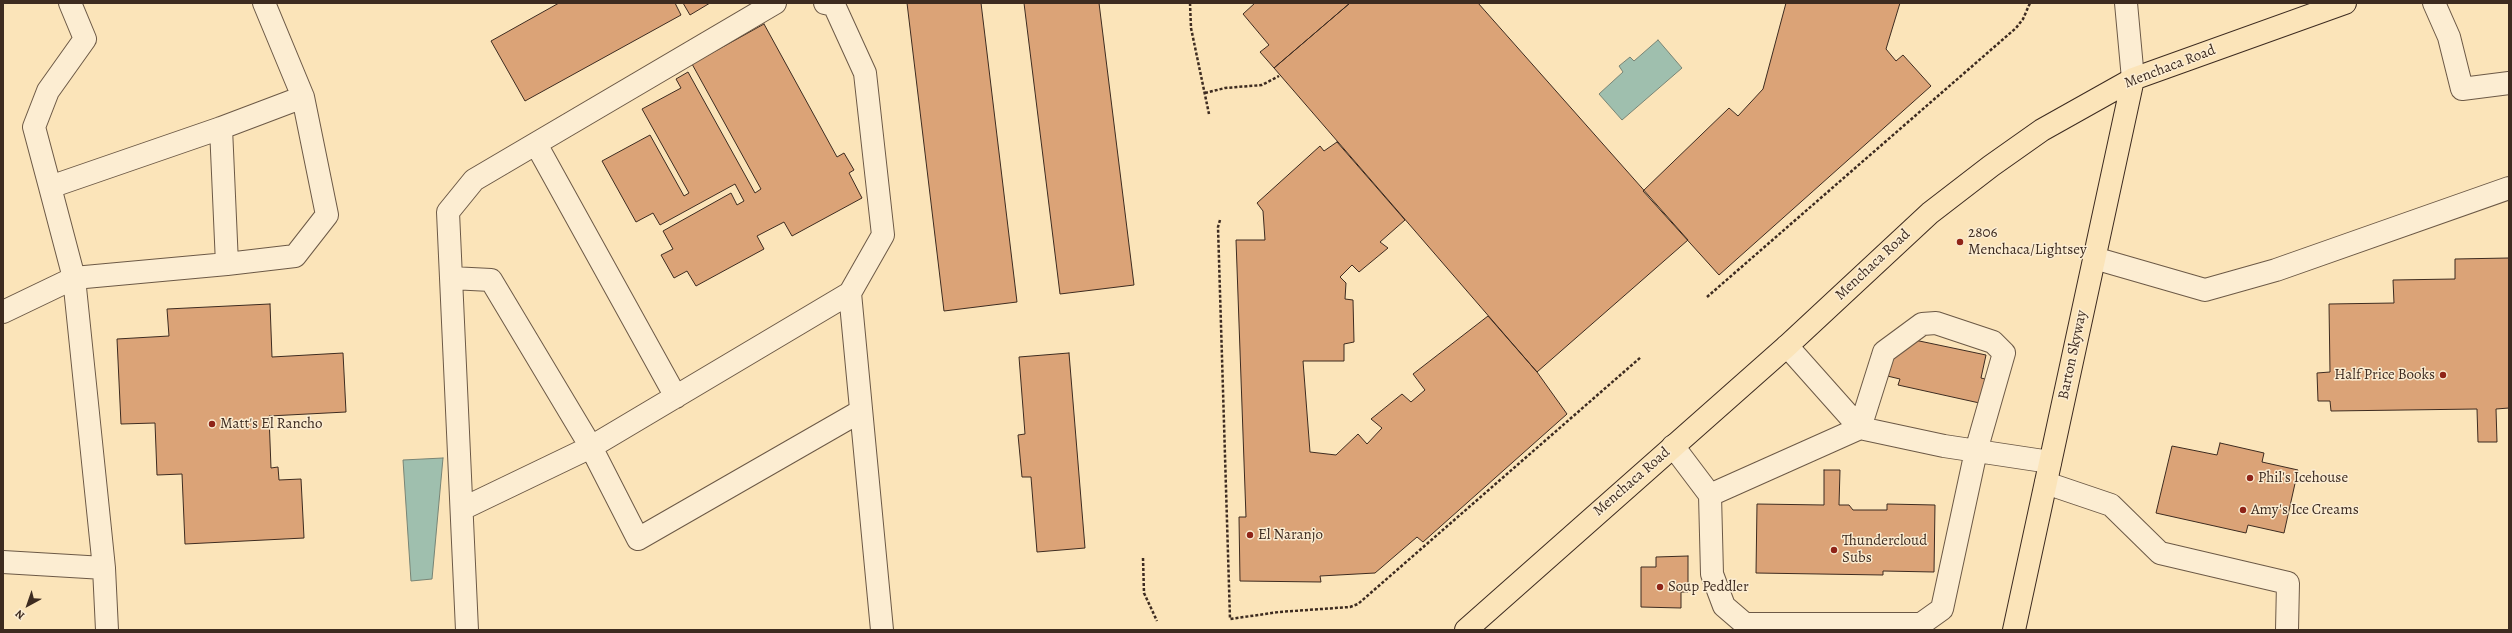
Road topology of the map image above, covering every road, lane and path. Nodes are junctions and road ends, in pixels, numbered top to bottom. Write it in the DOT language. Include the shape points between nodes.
graph roads {
  1 [pos="70,3"];
  2 [pos="264,3"];
  3 [pos="776,3"];
  4 [pos="825,3"];
  5 [pos="1190,3"];
  6 [pos="2030,3"];
  7 [pos="2126,3"];
  8 [pos="2345,3"];
  9 [pos="2434,3"];
  10 [pos="1279,76"];
  11 [pos="2133,79"];
  12 [pos="2509,83"];
  13 [pos="1205,93"];
  14 [pos="303,97"];
  15 [pos="1209,114"];
  16 [pos="221,128"];
  17 [pos="536,144"];
  18 [pos="50,187"];
  19 [pos="2509,188"];
  20 [pos="1220,220"];
  21 [pos="2094,258"];
  22 [pos="227,264"];
  23 [pos="74,278"];
  24 [pos="452,278"];
  25 [pos="850,293"];
  26 [pos="1707,297"];
  27 [pos="3,312"];
  28 [pos="1787,346"];
  29 [pos="1641,357"];
  30 [pos="676,396"];
  31 [pos="861,411"];
  32 [pos="1860,428"];
  33 [pos="1673,446"];
  34 [pos="591,447"];
  35 [pos="1976,451"];
  36 [pos="2050,462"];
  37 [pos="2046,483"];
  38 [pos="1710,495"];
  39 [pos="462,509"];
  40 [pos="1143,558"];
  41 [pos="3,562"];
  42 [pos="104,568"];
  43 [pos="1157,621"];
  44 [pos="1745,627"];
  45 [pos="1898,627"];
  46 [pos="107,630"];
  47 [pos="467,630"];
  48 [pos="882,630"];
  49 [pos="1466,630"];
  50 [pos="2014,630"];
  51 [pos="2287,630"];
  1 -- 18 [label="street" via="85,39 48,91 34,127"];
  2 -- 14 [label="street"];
  3 -- 17 [label="street"];
  4 -- 25 [label="street" via="834,5 865,74 883,235"];
  5 -- 13 [label="path" via="1191,28"];
  6 -- 26 [label="path" via="2016,28"];
  7 -- 11 [label="street"];
  8 -- 11 [label="main road, Menchaca Road"];
  9 -- 12 [label="street" via="2449,37 2462,89"];
  10 -- 13 [label="path" via="1262,85 1225,88"];
  11 -- 21 [label="main road, Barton Skyway"];
  11 -- 28 [label="main road, Menchaca Road" via="2042,130 1930,213"];
  13 -- 15 [label="path"];
  14 -- 16 [label="street"];
  14 -- 22 [label="street" via="327,215 295,256"];
  16 -- 18 [label="street"];
  16 -- 22 [label="street"];
  17 -- 24 [label="street" via="474,180 448,212"];
  17 -- 30 [label="street"];
  18 -- 23 [label="street"];
  19 -- 21 [label="street" via="2276,270 2205,290"];
  20 -- 29 [label="path" via="1218,227 1230,619 1279,612 1350,607 1358,604"];
  21 -- 36 [label="main road, Barton Skyway"];
  22 -- 23 [label="street"];
  23 -- 27 [label="street"];
  23 -- 42 [label="street"];
  24 -- 34 [label="street" via="491,280"];
  24 -- 39 [label="street"];
  25 -- 30 [label="street"];
  25 -- 31 [label="street"];
  28 -- 32 [label="street"];
  28 -- 33 [label="main road, Menchaca Road"];
  30 -- 34 [label="street"];
  31 -- 34 [label="street" via="638,539"];
  31 -- 48 [label="street"];
  32 -- 35 [label="street"];
  32 -- 35 [label="street" via="1884,352 1922,324 1936,323 1993,342 2004,353"];
  32 -- 38 [label="street"];
  33 -- 38 [label="street"];
  33 -- 49 [label="main road, Menchaca Road"];
  34 -- 39 [label="street"];
  35 -- 36 [label="street"];
  35 -- 45 [label="street" via="1942,609 1921,624"];
  36 -- 37 [label="main road, Barton Skyway"];
  37 -- 50 [label="main road, Barton Skyway"];
  37 -- 51 [label="street" via="2111,505 2160,553 2288,583"];
  38 -- 44 [label="street" via="1712,574 1724,606"];
  39 -- 47 [label="street"];
  40 -- 43 [label="path" via="1144,593"];
  41 -- 42 [label="street"];
  42 -- 46 [label="street"];
  44 -- 45 [label="street"];
}
